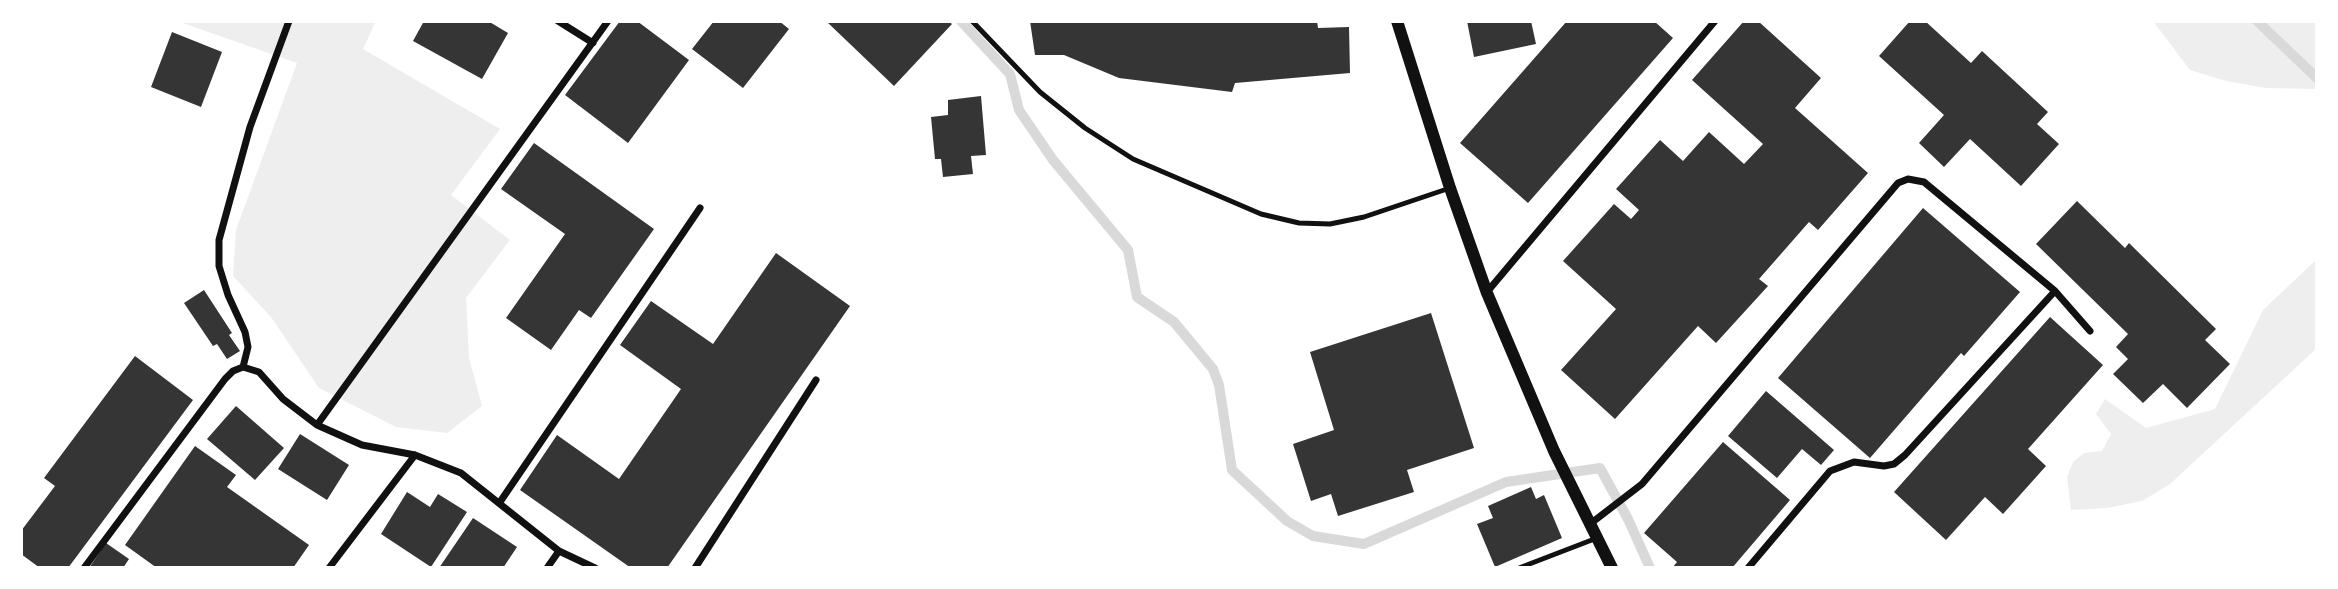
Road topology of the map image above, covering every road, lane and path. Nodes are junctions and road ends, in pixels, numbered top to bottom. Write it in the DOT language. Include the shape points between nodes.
graph roads {
  1 [pos="289,21"];
  2 [pos="558,21"];
  3 [pos="608,21"];
  4 [pos="972,21"];
  5 [pos="1397,21"];
  6 [pos="1715,21"];
  7 [pos="593,43"];
  8 [pos="1450,188"];
  9 [pos="700,208"];
  10 [pos="2055,291"];
  11 [pos="1487,293"];
  12 [pos="2090,331"];
  13 [pos="243,367"];
  14 [pos="816,380"];
  15 [pos="317,425"];
  16 [pos="415,454"];
  17 [pos="500,502"];
  18 [pos="1590,524"];
  19 [pos="1597,538"];
  20 [pos="559,551"];
  21 [pos="83,568"];
  22 [pos="329,568"];
  23 [pos="547,568"];
  24 [pos="595,568"];
  25 [pos="695,568"];
  26 [pos="1519,568"];
  27 [pos="1612,568"];
  28 [pos="1748,568"];
  1 -- 13 [label="street" via="250,127 219,240 219,266 246,332"];
  2 -- 7 [label="street"];
  3 -- 7 [label="street"];
  4 -- 8 [label="lane" via="1040,92 1085,128 1133,159 1261,214 1299,223 1330,223 1364,217"];
  5 -- 8 [label="street"];
  6 -- 11 [label="street"];
  7 -- 15 [label="street"];
  8 -- 11 [label="street"];
  9 -- 17 [label="street"];
  10 -- 12 [label="street"];
  10 -- 18 [label="street" via="1924,182 1908,179 1898,183 1642,484"];
  10 -- 28 [label="street" via="1905,455 1894,464 1854,462 1830,471"];
  11 -- 18 [label="street"];
  13 -- 15 [label="street" via="260,372 283,399"];
  13 -- 21 [label="street" via="225,379"];
  14 -- 25 [label="street"];
  15 -- 16 [label="street" via="362,445"];
  16 -- 17 [label="street" via="461,473"];
  16 -- 22 [label="street"];
  17 -- 20 [label="street"];
  18 -- 19 [label="street"];
  19 -- 26 [label="lane"];
  19 -- 27 [label="street"];
  20 -- 23 [label="street"];
  20 -- 24 [label="street"];
}
